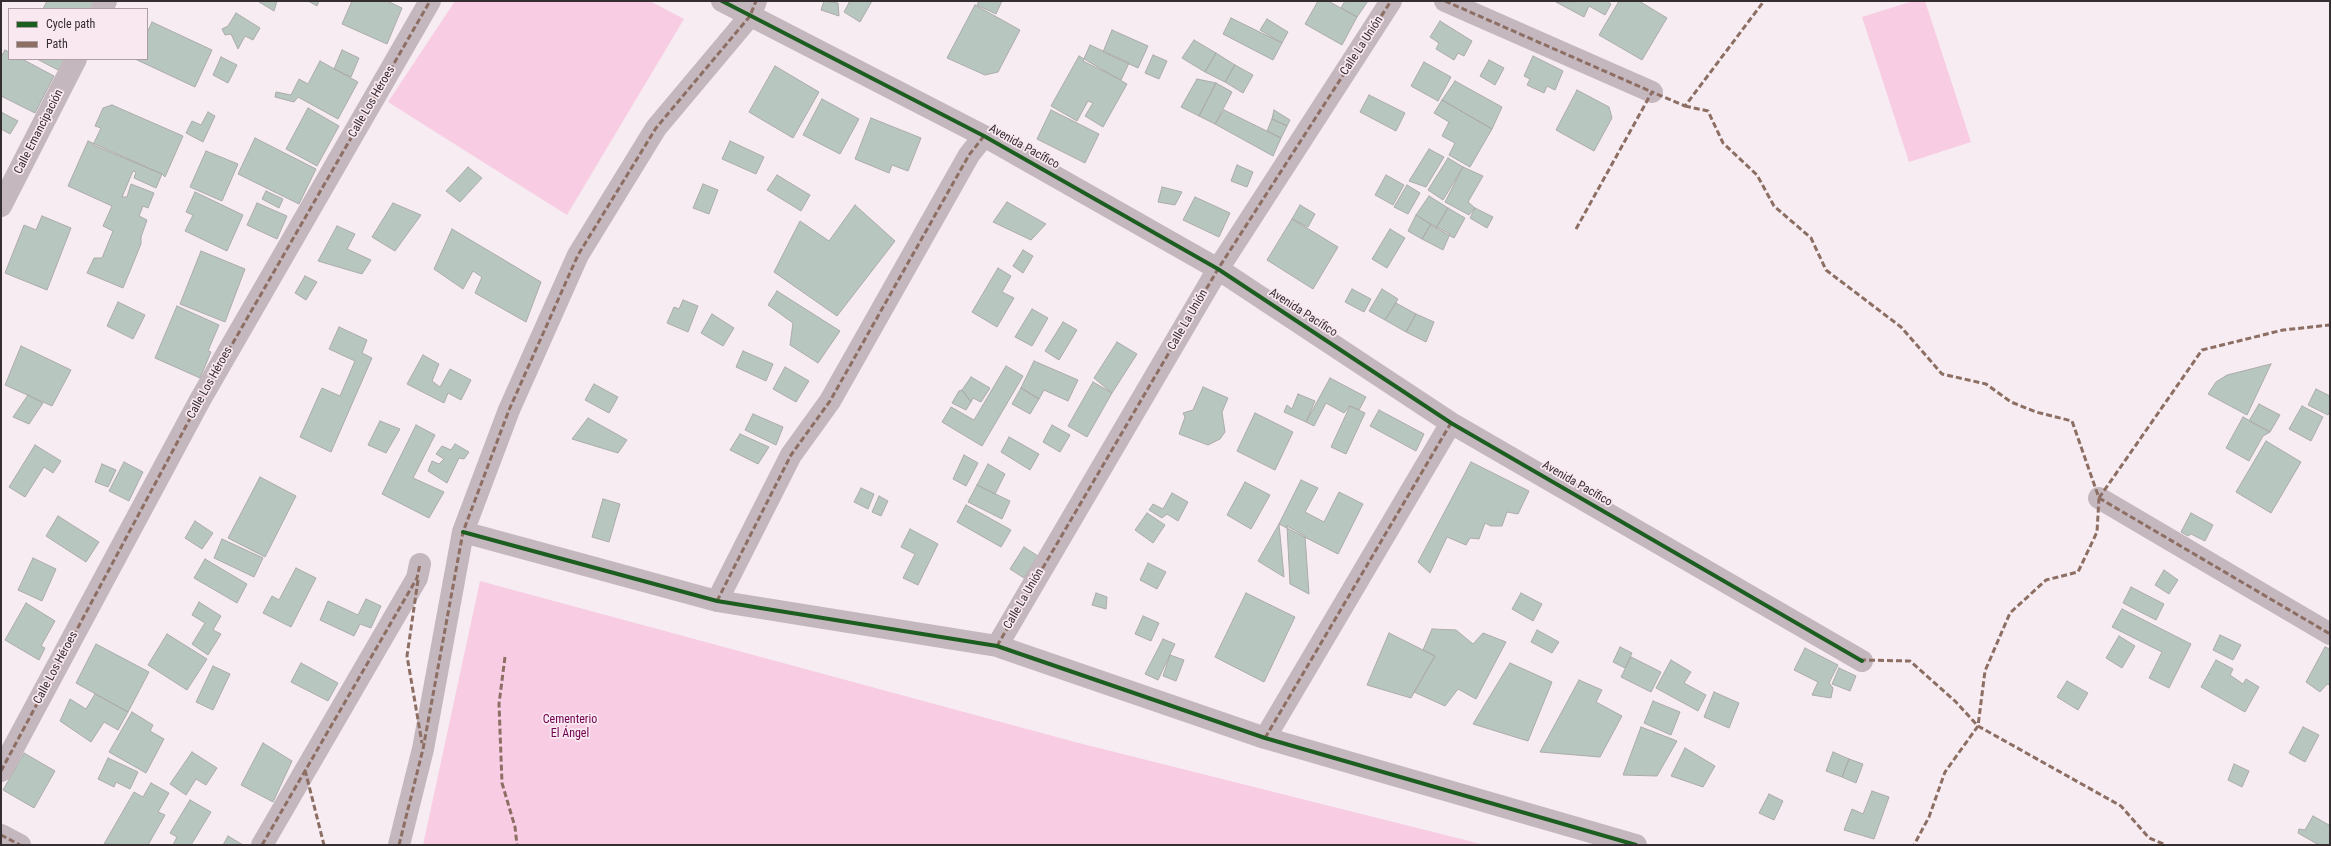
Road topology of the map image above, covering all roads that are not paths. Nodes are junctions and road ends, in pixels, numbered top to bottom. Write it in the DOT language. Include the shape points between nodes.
graph roads {
  1 [pos="430,1"];
  2 [pos="722,1"];
  3 [pos="1391,1"];
  4 [pos="1445,1"];
  5 [pos="753,8"];
  6 [pos="75,60"];
  7 [pos="1652,92"];
  8 [pos="984,136"];
  9 [pos="1,206"];
  10 [pos="1218,269"];
  11 [pos="1451,423"];
  12 [pos="2099,498"];
  13 [pos="463,532"];
  14 [pos="420,564"];
  15 [pos="717,602"];
  16 [pos="2330,634"];
  17 [pos="997,646"];
  18 [pos="1862,661"];
  19 [pos="1265,738"];
  20 [pos="1,771"];
  21 [pos="1,835"];
  22 [pos="20,845"];
  23 [pos="262,845"];
  24 [pos="399,845"];
  25 [pos="1636,845"];
  1 -- 20 [label="street, Calle Los Héroes" via="200,400"];
  2 -- 5 [label="street, Avenida Pacífico"];
  3 -- 10 [label="street, Calle La Unión"];
  4 -- 7 [label="street"];
  5 -- 8 [label="street, Avenida Pacífico"];
  5 -- 13 [label="street" via="656,128 578,255 509,410"];
  6 -- 9 [label="street, Calle Emancipación"];
  8 -- 10 [label="street, Avenida Pacífico"];
  8 -- 15 [label="street" via="969,155 830,401 791,455"];
  10 -- 11 [label="street, Avenida Pacífico"];
  10 -- 17 [label="street, Calle La Unión"];
  11 -- 18 [label="street, Avenida Pacífico"];
  11 -- 19 [label="street"];
  12 -- 16 [label="street"];
  13 -- 15 [label="street"];
  13 -- 24 [label="street" via="423,749"];
  14 -- 23 [label="street" via="417,578"];
  15 -- 17 [label="street"];
  17 -- 19 [label="street"];
  19 -- 25 [label="street"];
  21 -- 22 [label="street"];
}
